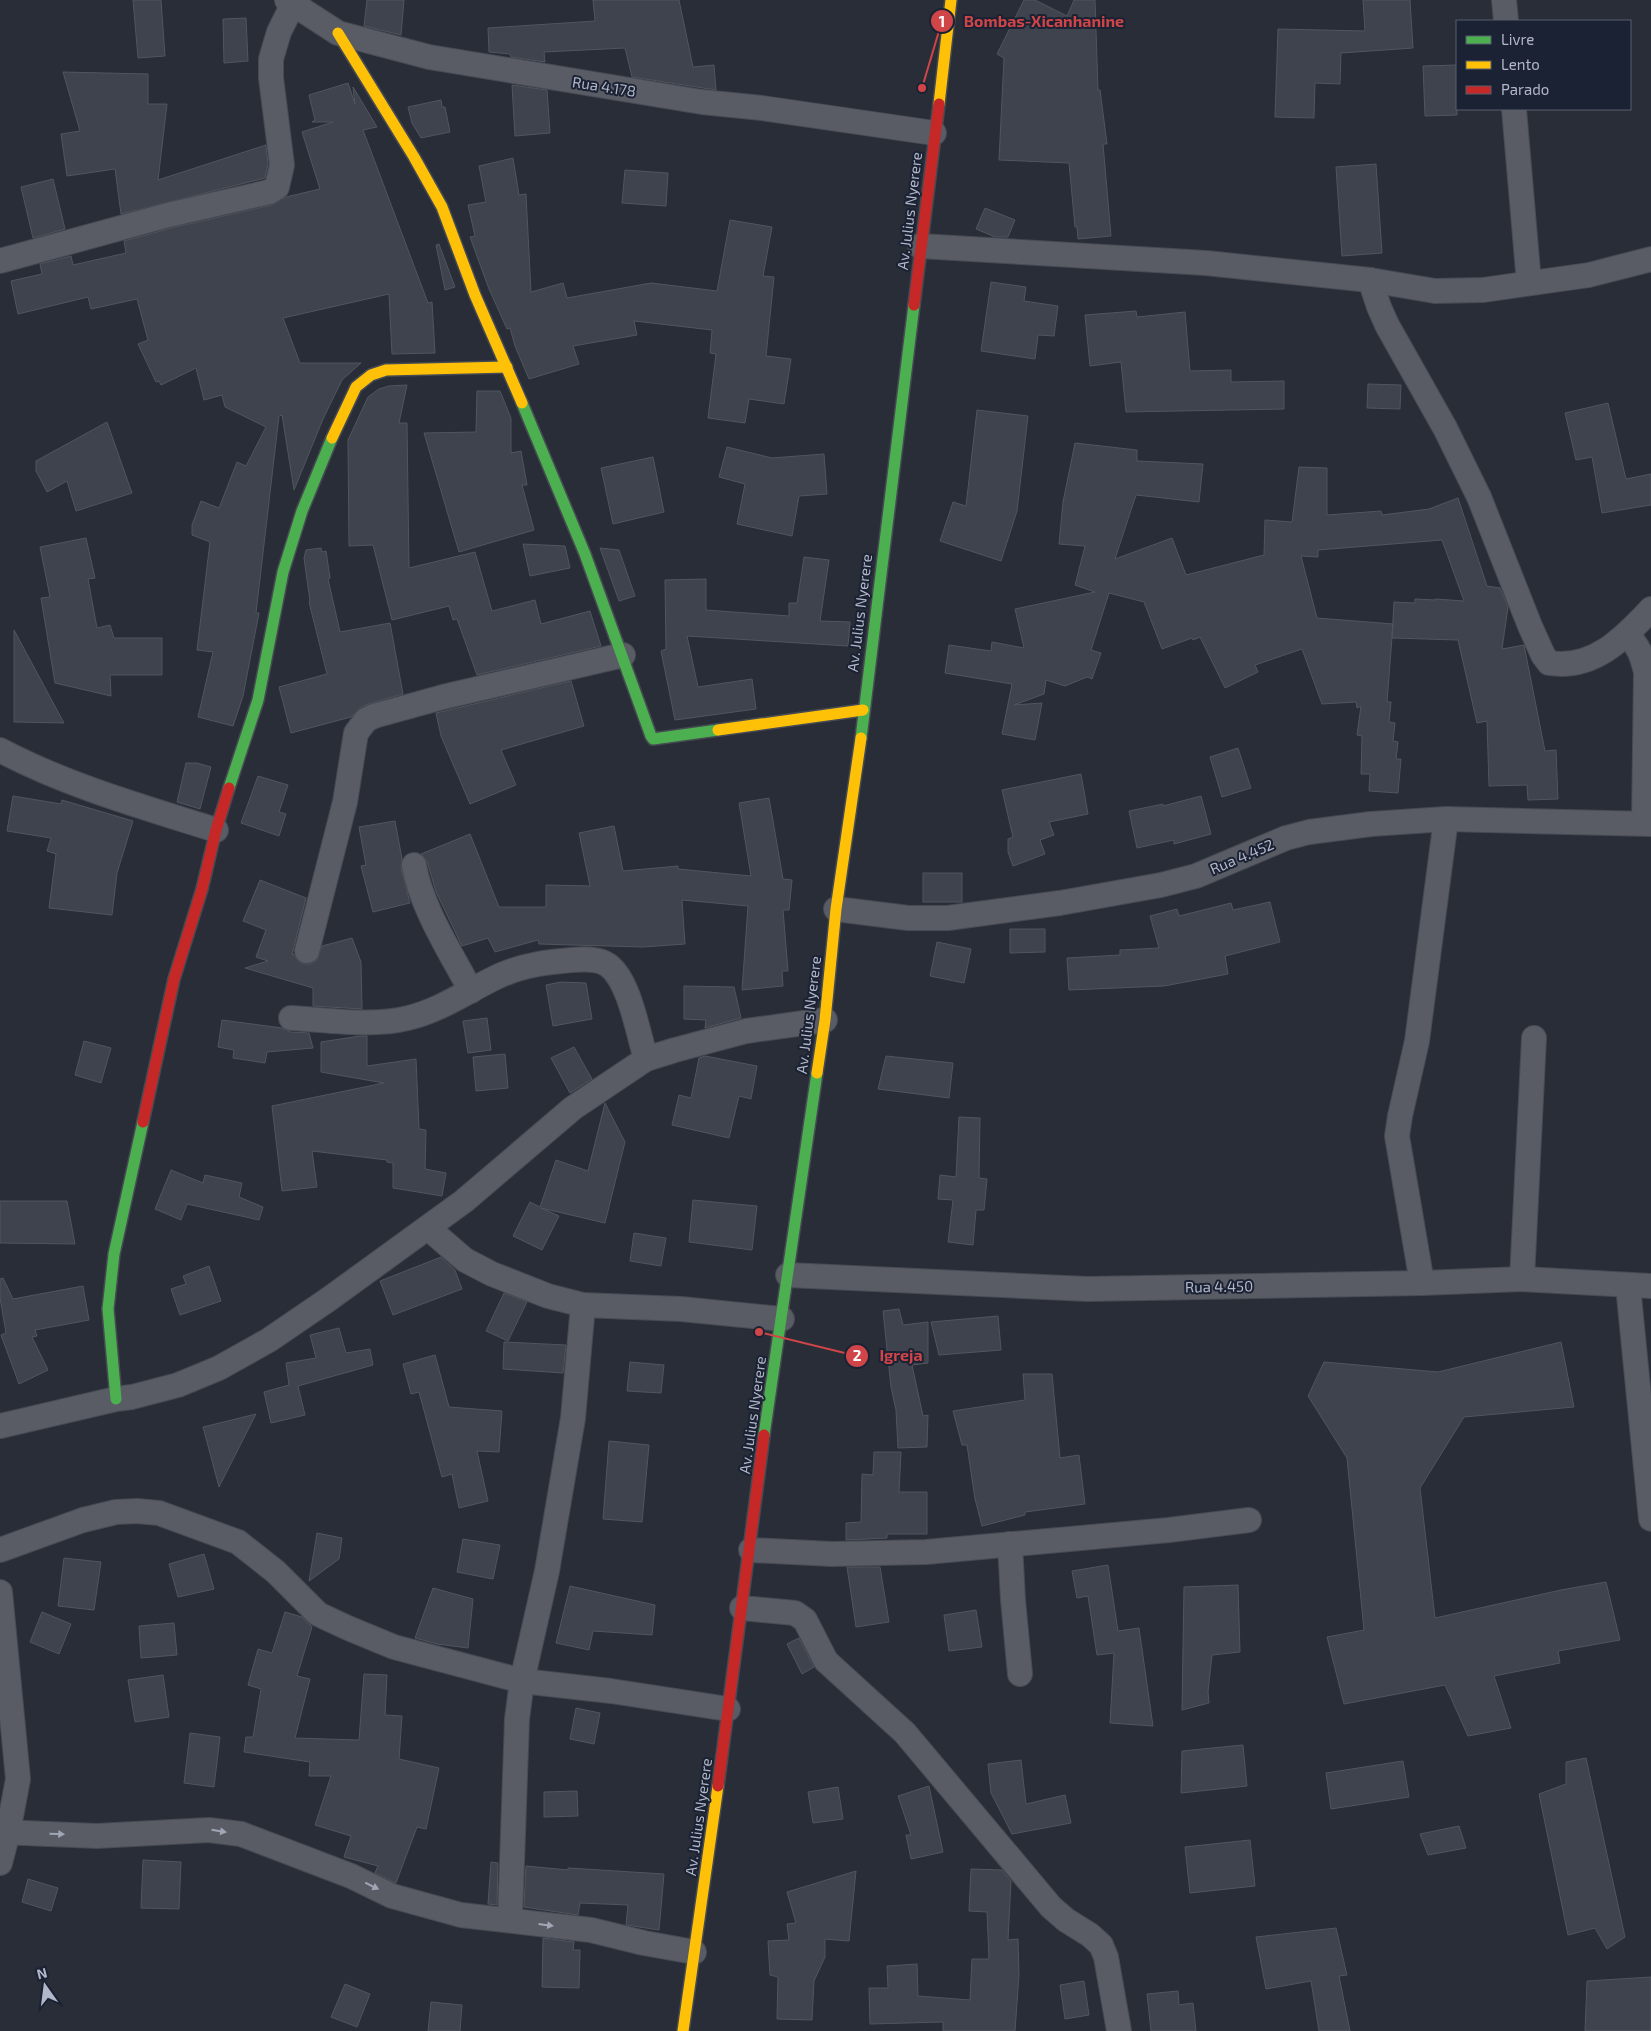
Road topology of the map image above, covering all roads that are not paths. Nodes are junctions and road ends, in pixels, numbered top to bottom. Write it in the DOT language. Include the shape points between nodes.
graph roads {
  1 [pos="951,0"];
  2 [pos="1504,0"];
  3 [pos="290,2"];
  4 [pos="1506,20"];
  5 [pos="338,33"];
  6 [pos="1514,110"];
  7 [pos="934,134"];
  8 [pos="920,246"];
  9 [pos="1651,259"];
  10 [pos="0,260"];
  11 [pos="1370,280"];
  12 [pos="1530,284"];
  13 [pos="507,367"];
  14 [pos="1651,610"];
  15 [pos="1627,635"];
  16 [pos="623,655"];
  17 [pos="863,710"];
  18 [pos="0,750"];
  19 [pos="1446,819"];
  20 [pos="1648,823"];
  21 [pos="216,830"];
  22 [pos="414,865"];
  23 [pos="836,910"];
  24 [pos="307,951"];
  25 [pos="471,991"];
  26 [pos="291,1018"];
  27 [pos="825,1020"];
  28 [pos="1534,1038"];
  29 [pos="646,1059"];
  30 [pos="428,1228"];
  31 [pos="788,1275"];
  32 [pos="1522,1279"];
  33 [pos="1422,1283"];
  34 [pos="1639,1286"];
  35 [pos="583,1304"];
  36 [pos="782,1319"];
  37 [pos="116,1399"];
  38 [pos="0,1426"];
  39 [pos="1651,1519"];
  40 [pos="1249,1520"];
  41 [pos="1010,1544"];
  42 [pos="0,1550"];
  43 [pos="750,1550"];
  44 [pos="0,1592"];
  45 [pos="742,1608"];
  46 [pos="1020,1674"];
  47 [pos="522,1681"];
  48 [pos="728,1709"];
  49 [pos="4,1832"];
  50 [pos="0,1863"];
  51 [pos="510,1920"];
  52 [pos="694,1952"];
  53 [pos="682,2031"];
  54 [pos="1119,2031"];
  1 -- 7 [label="street, Av. Julius Nyerere"];
  2 -- 4 [label="street"];
  3 -- 5 [label="street, Rua 4.178"];
  3 -- 10 [label="street" via="271,59 282,165 277,187 269,192"];
  5 -- 7 [label="street, Rua 4.178" via="429,57 535,76"];
  5 -- 13 [label="street" via="442,207 475,295"];
  6 -- 12 [label="street"];
  7 -- 8 [label="street, Av. Julius Nyerere"];
  8 -- 11 [label="street" via="1206,263"];
  8 -- 17 [label="street, Av. Julius Nyerere"];
  9 -- 12 [label="street" via="1589,275"];
  11 -- 12 [label="street" via="1436,291"];
  11 -- 15 [label="street" via="1387,324 1479,497 1543,655 1549,663 1576,663 1605,652"];
  13 -- 16 [label="street"];
  13 -- 21 [label="street" via="386,370 371,375 356,387 323,459 290,544 258,700"];
  14 -- 15 [label="street"];
  15 -- 20 [label="street" via="1642,654 1646,672"];
  16 -- 17 [label="street" via="653,739"];
  16 -- 24 [label="street" via="443,697 374,716 360,725 343,810"];
  17 -- 23 [label="street, Av. Julius Nyerere"];
  18 -- 21 [label="street" via="33,768 100,793"];
  19 -- 20 [label="street, Rua 4.452"];
  19 -- 23 [label="street, Rua 4.452" via="1309,832 1286,838 1196,876 1060,903 948,918 908,918"];
  19 -- 33 [label="street" via="1418,1040 1397,1136"];
  21 -- 37 [label="street" via="202,889 174,979 114,1254 108,1308"];
  22 -- 25 [label="street" via="431,914"];
  23 -- 27 [label="street, Av. Julius Nyerere"];
  25 -- 26 [label="street" via="432,1011 407,1018 380,1022"];
  25 -- 29 [label="street" via="501,975 540,962 588,959 606,963 614,970 626,992"];
  27 -- 29 [label="street" via="746,1031"];
  27 -- 31 [label="street, Av. Julius Nyerere"];
  28 -- 32 [label="street"];
  29 -- 30 [label="street" via="573,1108"];
  30 -- 35 [label="street" via="465,1260 492,1274 548,1296"];
  30 -- 37 [label="street" via="269,1340 219,1368 178,1385"];
  31 -- 33 [label="street, Rua 4.450" via="1088,1289"];
  31 -- 36 [label="street, Av. Julius Nyerere"];
  32 -- 33 [label="street, Rua 4.450"];
  32 -- 34 [label="street, Rua 4.450"];
  34 -- 39 [label="street"];
  35 -- 36 [label="street"];
  35 -- 47 [label="street" via="573,1418 547,1571"];
  36 -- 43 [label="street, Av. Julius Nyerere"];
  37 -- 38 [label="street"];
  40 -- 41 [label="street"];
  41 -- 43 [label="street" via="926,1552 832,1554"];
  41 -- 46 [label="street"];
  42 -- 47 [label="street" via="83,1520 116,1512 160,1512 238,1542 276,1572 318,1614 394,1646"];
  43 -- 45 [label="street, Av. Julius Nyerere"];
  44 -- 49 [label="street" via="18,1779"];
  45 -- 48 [label="street, Av. Julius Nyerere"];
  45 -- 54 [label="street" via="795,1613 805,1620 826,1662 905,1733 1051,1907 1100,1946 1106,1957"];
  47 -- 48 [label="street"];
  47 -- 51 [label="street" via="517,1719"];
  48 -- 52 [label="street, Av. Julius Nyerere"];
  49 -- 50 [label="street"];
  49 -- 51 [label="street, one-way" via="97,1836 210,1830 241,1834 351,1876 392,1896 461,1916"];
  51 -- 52 [label="street, one-way" via="591,1930"];
  52 -- 53 [label="street, Av. Julius Nyerere"];
}
